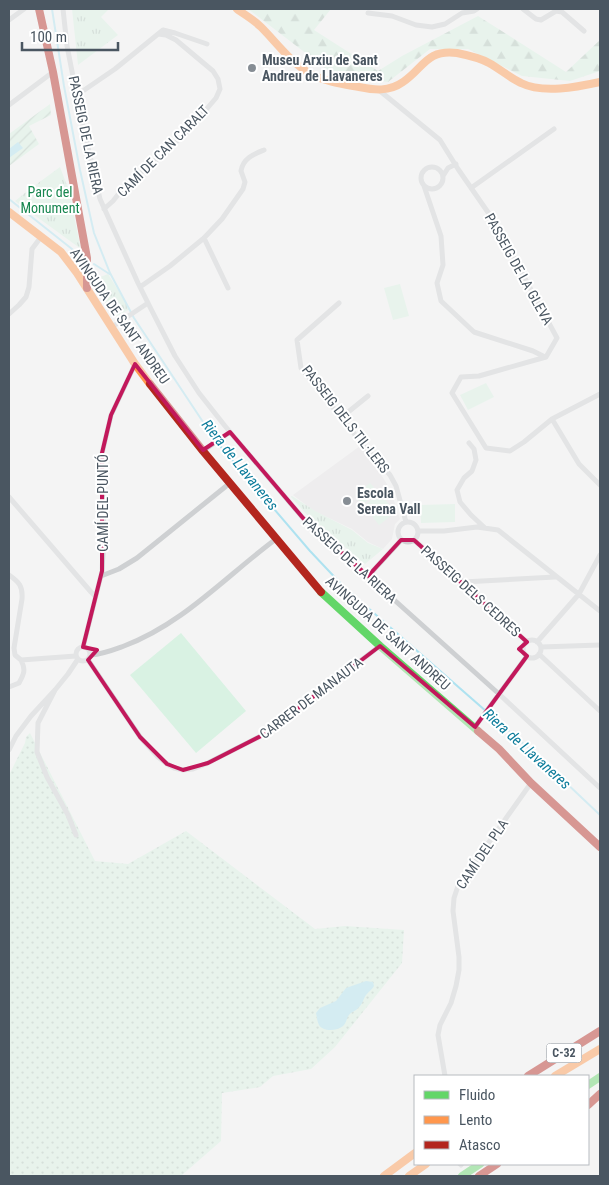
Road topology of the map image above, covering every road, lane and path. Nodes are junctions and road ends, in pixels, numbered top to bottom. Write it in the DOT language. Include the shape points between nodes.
graph roads {
  1 [pos="24,9"];
  2 [pos="40,9"];
  3 [pos="63,9"];
  4 [pos="237,9"];
  5 [pos="477,9"];
  6 [pos="523,9"];
  7 [pos="368,14"];
  8 [pos="9,20"];
  9 [pos="584,31"];
  10 [pos="158,34"];
  11 [pos="207,44"];
  12 [pos="53,72"];
  13 [pos="600,82"];
  14 [pos="380,91"];
  15 [pos="77,95"];
  16 [pos="9,105"];
  17 [pos="554,129"];
  18 [pos="264,150"];
  19 [pos="456,164"];
  20 [pos="443,176"];
  21 [pos="424,186"];
  22 [pos="471,188"];
  23 [pos="104,209"];
  24 [pos="9,212"];
  25 [pos="40,237"];
  26 [pos="204,238"];
  27 [pos="87,288"];
  28 [pos="140,288"];
  29 [pos="228,288"];
  30 [pos="148,302"];
  31 [pos="339,302"];
  32 [pos="9,314"];
  33 [pos="112,327"];
  34 [pos="546,357"];
  35 [pos="135,364"];
  36 [pos="600,394"];
  37 [pos="368,396"];
  38 [pos="342,418"];
  39 [pos="552,419"];
  40 [pos="230,432"];
  41 [pos="469,443"];
  42 [pos="204,451"];
  43 [pos="230,483"];
  44 [pos="600,485"];
  45 [pos="9,497"];
  46 [pos="406,522"];
  47 [pos="486,528"];
  48 [pos="418,531"];
  49 [pos="276,539"];
  50 [pos="401,540"];
  51 [pos="414,540"];
  52 [pos="600,555"];
  53 [pos="9,575"];
  54 [pos="100,576"];
  55 [pos="368,576"];
  56 [pos="556,577"];
  57 [pos="463,582"];
  58 [pos="579,594"];
  59 [pos="95,596"];
  60 [pos="600,610"];
  61 [pos="527,642"];
  62 [pos="539,644"];
  63 [pos="600,645"];
  64 [pos="83,646"];
  65 [pos="380,646"];
  66 [pos="539,654"];
  67 [pos="527,656"];
  68 [pos="77,657"];
  69 [pos="89,657"];
  70 [pos="22,660"];
  71 [pos="9,687"];
  72 [pos="55,690"];
  73 [pos="499,694"];
  74 [pos="590,702"];
  75 [pos="600,702"];
  76 [pos="600,711"];
  77 [pos="475,727"];
  78 [pos="9,750"];
  79 [pos="531,783"];
  80 [pos="600,788"];
  81 [pos="76,835"];
  82 [pos="600,847"];
  83 [pos="600,1030"];
  84 [pos="600,1049"];
  85 [pos="445,1075"];
  86 [pos="530,1075"];
  87 [pos="557,1075"];
  88 [pos="600,1077"];
  89 [pos="589,1083"];
  90 [pos="600,1094"];
  91 [pos="589,1104"];
  92 [pos="414,1154"];
  93 [pos="425,1165"];
  94 [pos="478,1165"];
  95 [pos="495,1165"];
  96 [pos="384,1176"];
  97 [pos="410,1176"];
  98 [pos="462,1176"];
  99 [pos="478,1176"];
  1 -- 8 [label="street"];
  2 -- 12 [label="main road"];
  3 -- 15 [label="street, PASSEIG DE LA RIERA"];
  4 -- 14 [label="main road" via="259,25 303,68 318,77"];
  5 -- 7 [label="street" via="432,27 392,16"];
  6 -- 9 [label="street" via="541,20 556,11 562,12"];
  10 -- 11 [label="street" via="163,30"];
  10 -- 15 [label="street"];
  10 -- 23 [label="street, CAMÍ DE CAN CARALT" via="176,40 213,71 220,89 186,132 124,186"];
  12 -- 16 [label="street"];
  12 -- 27 [label="main road" via="87,258"];
  13 -- 14 [label="main road" via="560,88 526,85 488,62 442,53 429,57 394,88"];
  14 -- 19 [label="street, PASSEIG DE LA GLEVA" via="440,140"];
  15 -- 23 [label="street, PASSEIG DE LA RIERA"];
  17 -- 22 [label="street"];
  18 -- 26 [label="street" via="250,156 244,163 241,171 245,182 243,189"];
  19 -- 20 [label="street"];
  19 -- 22 [label="street, PASSEIG DE LA GLEVA"];
  20 -- 21 [label="street" via="439,187 431,190"];
  20 -- 21 [label="street" via="439,170 427,168 421,178"];
  21 -- 34 [label="street" via="441,236 443,265 437,283 441,301 474,332"];
  22 -- 34 [label="street, PASSEIG DE LA GLEVA" via="494,221 557,338"];
  23 -- 28 [label="street, PASSEIG DE LA RIERA"];
  24 -- 25 [label="main road, AVINGUDA DE SANT ANDREU"];
  25 -- 27 [label="main road, AVINGUDA DE SANT ANDREU" via="61,252"];
  25 -- 32 [label="street" via="32,249 26,297"];
  26 -- 28 [label="street"];
  26 -- 29 [label="street"];
  27 -- 33 [label="main road, AVINGUDA DE SANT ANDREU"];
  28 -- 30 [label="street, PASSEIG DE LA RIERA"];
  30 -- 33 [label="street"];
  30 -- 40 [label="street, PASSEIG DE LA RIERA" via="199,393"];
  31 -- 38 [label="street, PASSEIG DELS TIL·LERS" via="297,340 301,368"];
  33 -- 35 [label="main road, AVINGUDA DE SANT ANDREU"];
  34 -- 39 [label="street" via="479,376 461,377 452,394 486,448 510,451"];
  35 -- 42 [label="main road, AVINGUDA DE SANT ANDREU"];
  35 -- 54 [label="street, CAMÍ DEL PUNTÓ" via="111,415 102,452 104,532"];
  36 -- 39 [label="street"];
  37 -- 38 [label="street"];
  38 -- 46 [label="street, PASSEIG DELS TIL·LERS" via="390,475"];
  39 -- 44 [label="street" via="579,464"];
  40 -- 42 [label="street"];
  40 -- 55 [label="street, PASSEIG DE LA RIERA" via="303,518"];
  41 -- 47 [label="street" via="476,460 472,471 457,490 460,502"];
  42 -- 43 [label="main road, AVINGUDA DE SANT ANDREU"];
  43 -- 49 [label="main road, AVINGUDA DE SANT ANDREU"];
  43 -- 54 [label="street" via="137,558"];
  45 -- 59 [label="street"];
  46 -- 48 [label="street" via="414,524"];
  46 -- 50 [label="street" via="397,532"];
  47 -- 48 [label="street"];
  47 -- 56 [label="street" via="498,530"];
  48 -- 51 [label="street"];
  49 -- 65 [label="main road, AVINGUDA DE SANT ANDREU" via="320,591"];
  49 -- 69 [label="street" via="170,624 139,640"];
  50 -- 51 [label="street"];
  50 -- 55 [label="street"];
  51 -- 57 [label="street, PASSEIG DELS CEDRES"];
  52 -- 58 [label="street"];
  53 -- 70 [label="street" via="22,591 14,648 15,655"];
  54 -- 59 [label="street, CAMÍ DEL PUNTÓ"];
  55 -- 73 [label="street, PASSEIG DE LA RIERA"];
  56 -- 57 [label="street"];
  56 -- 58 [label="street"];
  57 -- 61 [label="street, PASSEIG DELS CEDRES"];
  58 -- 60 [label="street"];
  58 -- 62 [label="street"];
  59 -- 64 [label="street, CAMÍ DEL PUNTÓ"];
  61 -- 62 [label="street" via="532,640"];
  61 -- 67 [label="street" via="523,650"];
  62 -- 63 [label="street"];
  62 -- 66 [label="street"];
  64 -- 68 [label="street" via="78,649"];
  64 -- 69 [label="street" via="89,649"];
  65 -- 69 [label="street, CARRER DE MANAUTA" via="263,735 208,763 183,770 167,764 140,737"];
  65 -- 77 [label="main road, AVINGUDA DE SANT ANDREU"];
  66 -- 67 [label="street"];
  66 -- 74 [label="street"];
  67 -- 73 [label="street"];
  68 -- 69 [label="street" via="81,661"];
  68 -- 70 [label="street"];
  68 -- 72 [label="street"];
  70 -- 71 [label="street" via="24,673 19,683"];
  72 -- 78 [label="street" via="31,716"];
  72 -- 81 [label="street" via="38,723 37,752"];
  73 -- 77 [label="street"];
  73 -- 80 [label="street, PASSEIG DE LA RIERA"];
  74 -- 75 [label="street"];
  74 -- 76 [label="street"];
  77 -- 79 [label="main road, AVINGUDA DE SANT ANDREU"];
  79 -- 82 [label="main road, AVINGUDA DE SANT ANDREU"];
  79 -- 85 [label="street, CAMÍ DEL PLA" via="458,886 454,898 458,970 451,1003 438,1035"];
  83 -- 86 [label="main road, C-32"];
  84 -- 87 [label="main road, C-32"];
  88 -- 89 [label="main road"];
  90 -- 91 [label="main road"];
  92 -- 96 [label="main road"];
  93 -- 97 [label="main road"];
  94 -- 98 [label="main road"];
  95 -- 99 [label="main road"];
}
